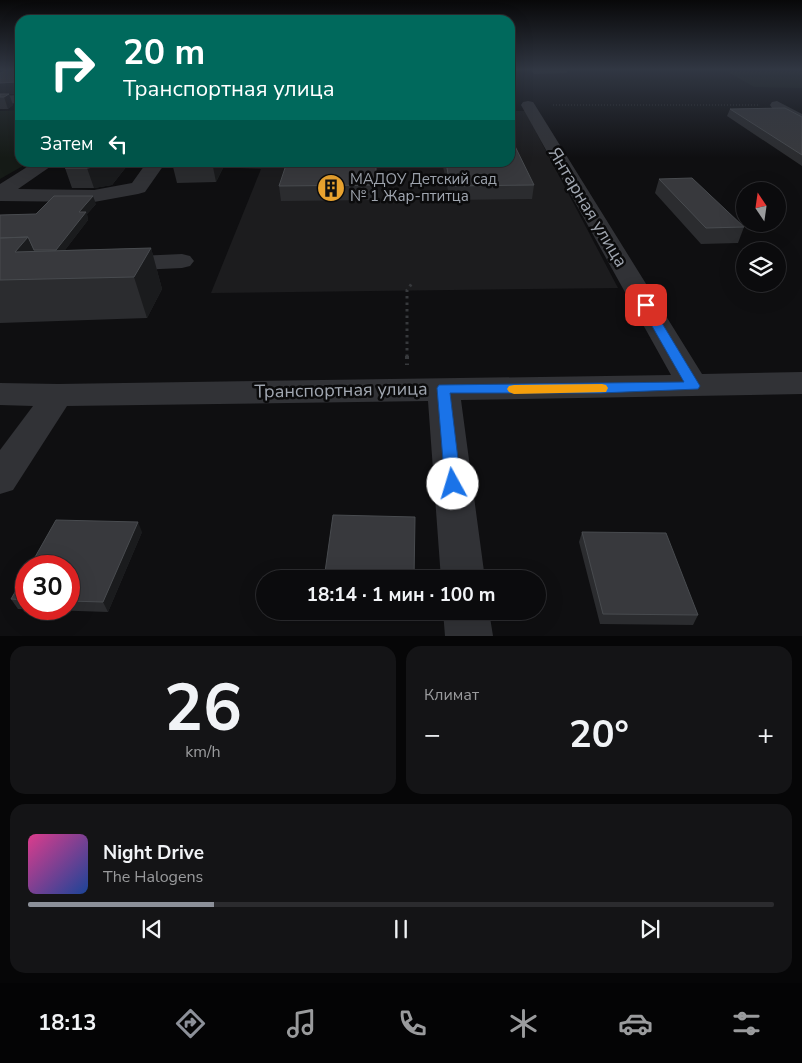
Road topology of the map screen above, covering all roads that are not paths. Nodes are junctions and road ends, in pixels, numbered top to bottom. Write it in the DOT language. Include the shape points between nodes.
graph roads {
  1 [pos="15,99"];
  2 [pos="0,100"];
  3 [pos="802,105"];
  4 [pos="528,106"];
  5 [pos="802,120"];
  6 [pos="40,167"];
  7 [pos="153,167"];
  8 [pos="0,193"];
  9 [pos="182,261"];
  10 [pos="96,265"];
  11 [pos="802,383"];
  12 [pos="693,386"];
  13 [pos="443,388"];
  14 [pos="0,394"];
  15 [pos="58,395"];
  16 [pos="0,480"];
  17 [pos="462,570"];
  18 [pos="467,620"];
  19 [pos="469,636"];
  1 -- 2 [label="street"];
  3 -- 5 [label="street" via="777,105"];
  4 -- 12 [label="street, Янтарная улица"];
  6 -- 8 [label="street"];
  7 -- 8 [label="street" via="138,188 94,196"];
  9 -- 10 [label="street"];
  11 -- 12 [label="street, Транспортная улица"];
  12 -- 13 [label="street, Транспортная улица"];
  13 -- 15 [label="street, Транспортная улица"];
  13 -- 17 [label="street"];
  14 -- 15 [label="street, Транспортная улица"];
  15 -- 16 [label="street"];
  18 -- 19 [label="street"];
}
